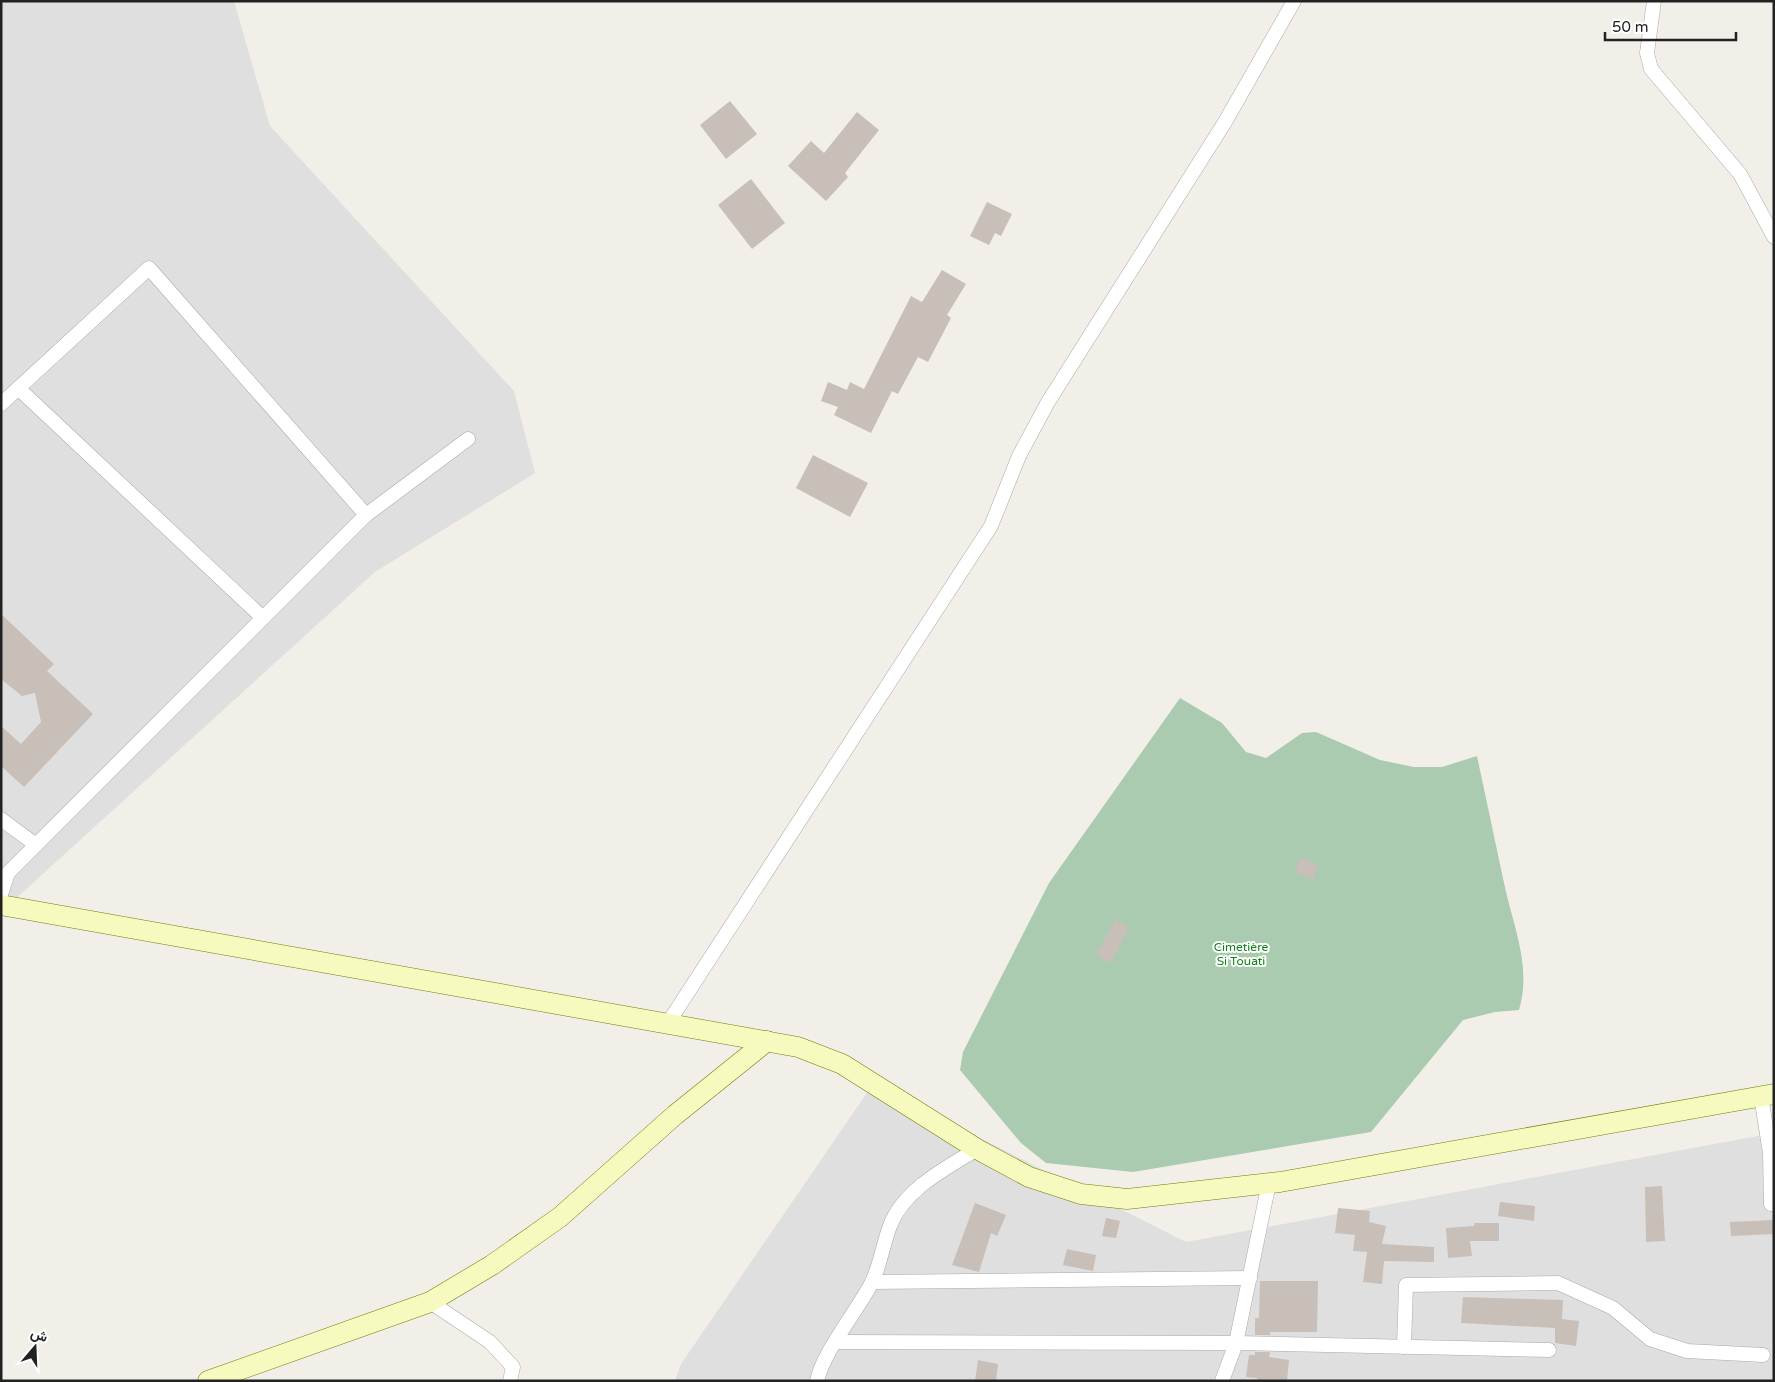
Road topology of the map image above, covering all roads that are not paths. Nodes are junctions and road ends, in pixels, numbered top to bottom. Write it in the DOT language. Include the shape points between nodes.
graph roads {
  1 [pos="1294,1"];
  2 [pos="1654,1"];
  3 [pos="1774,237"];
  4 [pos="18,388"];
  5 [pos="1,404"];
  6 [pos="468,439"];
  7 [pos="366,515"];
  8 [pos="263,618"];
  9 [pos="1,819"];
  10 [pos="36,845"];
  11 [pos="1,894"];
  12 [pos="1,905"];
  13 [pos="668,1023"];
  14 [pos="767,1040"];
  15 [pos="1767,1095"];
  16 [pos="977,1149"];
  17 [pos="1269,1183"];
  18 [pos="1774,1204"];
  19 [pos="1250,1278"];
  20 [pos="872,1282"];
  21 [pos="430,1302"];
  22 [pos="836,1342"];
  23 [pos="1236,1343"];
  24 [pos="1404,1347"];
  25 [pos="1550,1350"];
  26 [pos="1763,1355"];
  27 [pos="511,1374"];
  28 [pos="208,1381"];
  29 [pos="523,1381"];
  30 [pos="817,1381"];
  31 [pos="1222,1381"];
  1 -- 13 [label="street" via="1225,122 1048,402 1019,456 991,526"];
  2 -- 3 [label="street" via="1648,52 1651,69 1740,174"];
  4 -- 5 [label="street"];
  4 -- 7 [label="street" via="149,268"];
  4 -- 8 [label="street"];
  6 -- 7 [label="street"];
  7 -- 8 [label="street"];
  8 -- 10 [label="street"];
  9 -- 10 [label="street"];
  10 -- 11 [label="street" via="8,873"];
  12 -- 13 [label="main road"];
  13 -- 14 [label="main road"];
  14 -- 16 [label="main road" via="798,1047 842,1064"];
  14 -- 21 [label="main road" via="675,1115 560,1217 492,1266"];
  15 -- 17 [label="main road"];
  15 -- 18 [label="street"];
  16 -- 17 [label="main road" via="1029,1177 1081,1194 1127,1199"];
  16 -- 20 [label="street" via="941,1171 908,1198 891,1223"];
  17 -- 19 [label="street"];
  19 -- 20 [label="street"];
  19 -- 23 [label="street"];
  20 -- 22 [label="street"];
  21 -- 27 [label="street" via="490,1342"];
  21 -- 28 [label="main road"];
  22 -- 23 [label="street"];
  22 -- 30 [label="street"];
  23 -- 24 [label="street"];
  23 -- 31 [label="street"];
  24 -- 25 [label="street"];
  24 -- 26 [label="street" via="1406,1286 1558,1282 1613,1308 1650,1339 1687,1351"];
  27 -- 29 [label="street"];
}
